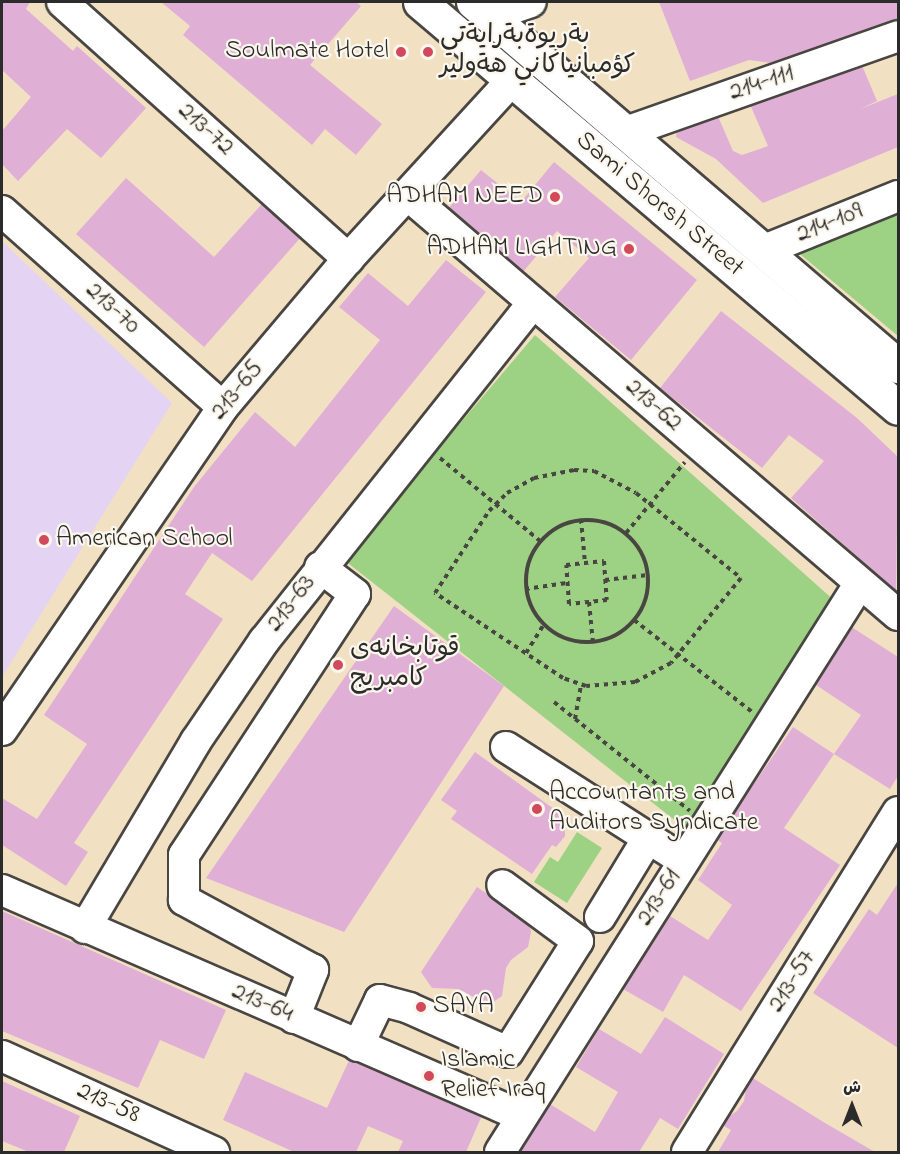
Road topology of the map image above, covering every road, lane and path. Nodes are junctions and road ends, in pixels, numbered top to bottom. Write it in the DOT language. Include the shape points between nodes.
graph roads {
  1 [pos="62,2"];
  2 [pos="420,2"];
  3 [pos="531,2"];
  4 [pos="482,9"];
  5 [pos="898,36"];
  6 [pos="511,81"];
  7 [pos="626,132"];
  8 [pos="409,196"];
  9 [pos="898,196"];
  10 [pos="2,211"];
  11 [pos="762,251"];
  12 [pos="348,259"];
  13 [pos="533,303"];
  14 [pos="898,366"];
  15 [pos="223,407"];
  16 [pos="898,408"];
  17 [pos="421,442"];
  18 [pos="699,446"];
  19 [pos="495,504"];
  20 [pos="650,504"];
  21 [pos="581,519"];
  22 [pos="626,533"];
  23 [pos="540,541"];
  24 [pos="585,563"];
  25 [pos="320,567"];
  26 [pos="648,575"];
  27 [pos="605,580"];
  28 [pos="567,583"];
  29 [pos="860,583"];
  30 [pos="525,589"];
  31 [pos="589,602"];
  32 [pos="898,615"];
  33 [pos="634,620"];
  34 [pos="544,624"];
  35 [pos="593,643"];
  36 [pos="526,653"];
  37 [pos="678,655"];
  38 [pos="581,684"];
  39 [pos="554,702"];
  40 [pos="575,720"];
  41 [pos="769,726"];
  42 [pos="2,730"];
  43 [pos="506,747"];
  44 [pos="898,812"];
  45 [pos="707,825"];
  46 [pos="648,838"];
  47 [pos="684,861"];
  48 [pos="502,885"];
  49 [pos="2,890"];
  50 [pos="600,917"];
  51 [pos="85,928"];
  52 [pos="561,969"];
  53 [pos="599,995"];
  54 [pos="294,1018"];
  55 [pos="358,1046"];
  56 [pos="2,1056"];
  57 [pos="522,1116"];
  58 [pos="214,1152"];
  59 [pos="500,1152"];
  60 [pos="687,1152"];
  1 -- 12 [label="street, 213-72"];
  2 -- 6 [label="main road, Sami Shorsh Street"];
  3 -- 4 [label="street"];
  4 -- 7 [label="main road, Sami Shorsh Street"];
  5 -- 7 [label="street, 214-111"];
  6 -- 8 [label="street, 213-65"];
  6 -- 16 [label="main road, Sami Shorsh Street"];
  7 -- 11 [label="main road, Sami Shorsh Street"];
  8 -- 12 [label="street, 213-65"];
  8 -- 13 [label="street, 213-62"];
  9 -- 11 [label="street, 214-109"];
  10 -- 15 [label="street, 213-70"];
  11 -- 14 [label="main road, Sami Shorsh Street"];
  12 -- 15 [label="street, 213-65"];
  13 -- 17 [label="street, 213-63"];
  13 -- 18 [label="street, 213-62"];
  15 -- 42 [label="street, 213-65"];
  17 -- 19 [label="path"];
  17 -- 25 [label="street, 213-63"];
  18 -- 20 [label="path"];
  18 -- 29 [label="street, 213-62"];
  19 -- 20 [label="path" via="534,478 574,470 594,471 616,480"];
  19 -- 23 [label="path"];
  19 -- 36 [label="path" via="435,593"];
  20 -- 22 [label="path"];
  20 -- 37 [label="path" via="741,578"];
  21 -- 22 [label="path" via="608,523"];
  21 -- 23 [label="path" via="552,530"];
  21 -- 24 [label="path"];
  22 -- 26 [label="path" via="638,546"];
  23 -- 30 [label="path" via="528,560"];
  24 -- 27 [label="path" via="604,561"];
  24 -- 28 [label="path" via="566,565"];
  25 -- 51 [label="street, 213-63" via="196,741"];
  25 -- 54 [label="street" via="355,594 184,855 184,900 313,970"];
  26 -- 27 [label="path"];
  26 -- 33 [label="path" via="645,602"];
  27 -- 31 [label="path" via="607,600"];
  28 -- 30 [label="path"];
  28 -- 31 [label="path" via="569,604"];
  29 -- 32 [label="street, 213-62"];
  29 -- 41 [label="street, 213-61"];
  30 -- 34 [label="path" via="528,602"];
  31 -- 35 [label="path"];
  33 -- 35 [label="path" via="617,636"];
  33 -- 37 [label="path"];
  34 -- 35 [label="path" via="556,634"];
  34 -- 36 [label="path"];
  36 -- 38 [label="path" via="563,678"];
  37 -- 38 [label="path" via="660,670 635,682"];
  37 -- 41 [label="path"];
  38 -- 40 [label="path"];
  39 -- 40 [label="path"];
  40 -- 45 [label="path"];
  41 -- 45 [label="street, 213-61"];
  43 -- 46 [label="street"];
  44 -- 60 [label="street, 213-57"];
  45 -- 47 [label="street, 213-61"];
  46 -- 47 [label="street"];
  46 -- 50 [label="street"];
  47 -- 53 [label="street, 213-61"];
  48 -- 52 [label="street" via="578,941"];
  49 -- 51 [label="street, 213-64"];
  51 -- 54 [label="street, 213-64"];
  52 -- 53 [label="street"];
  52 -- 55 [label="street" via="508,1052 409,1008 380,1000"];
  53 -- 57 [label="street, 213-61"];
  54 -- 55 [label="street, 213-64"];
  55 -- 57 [label="street, 213-64"];
  56 -- 58 [label="street, 213-58"];
  57 -- 59 [label="street, 213-61"];
}
